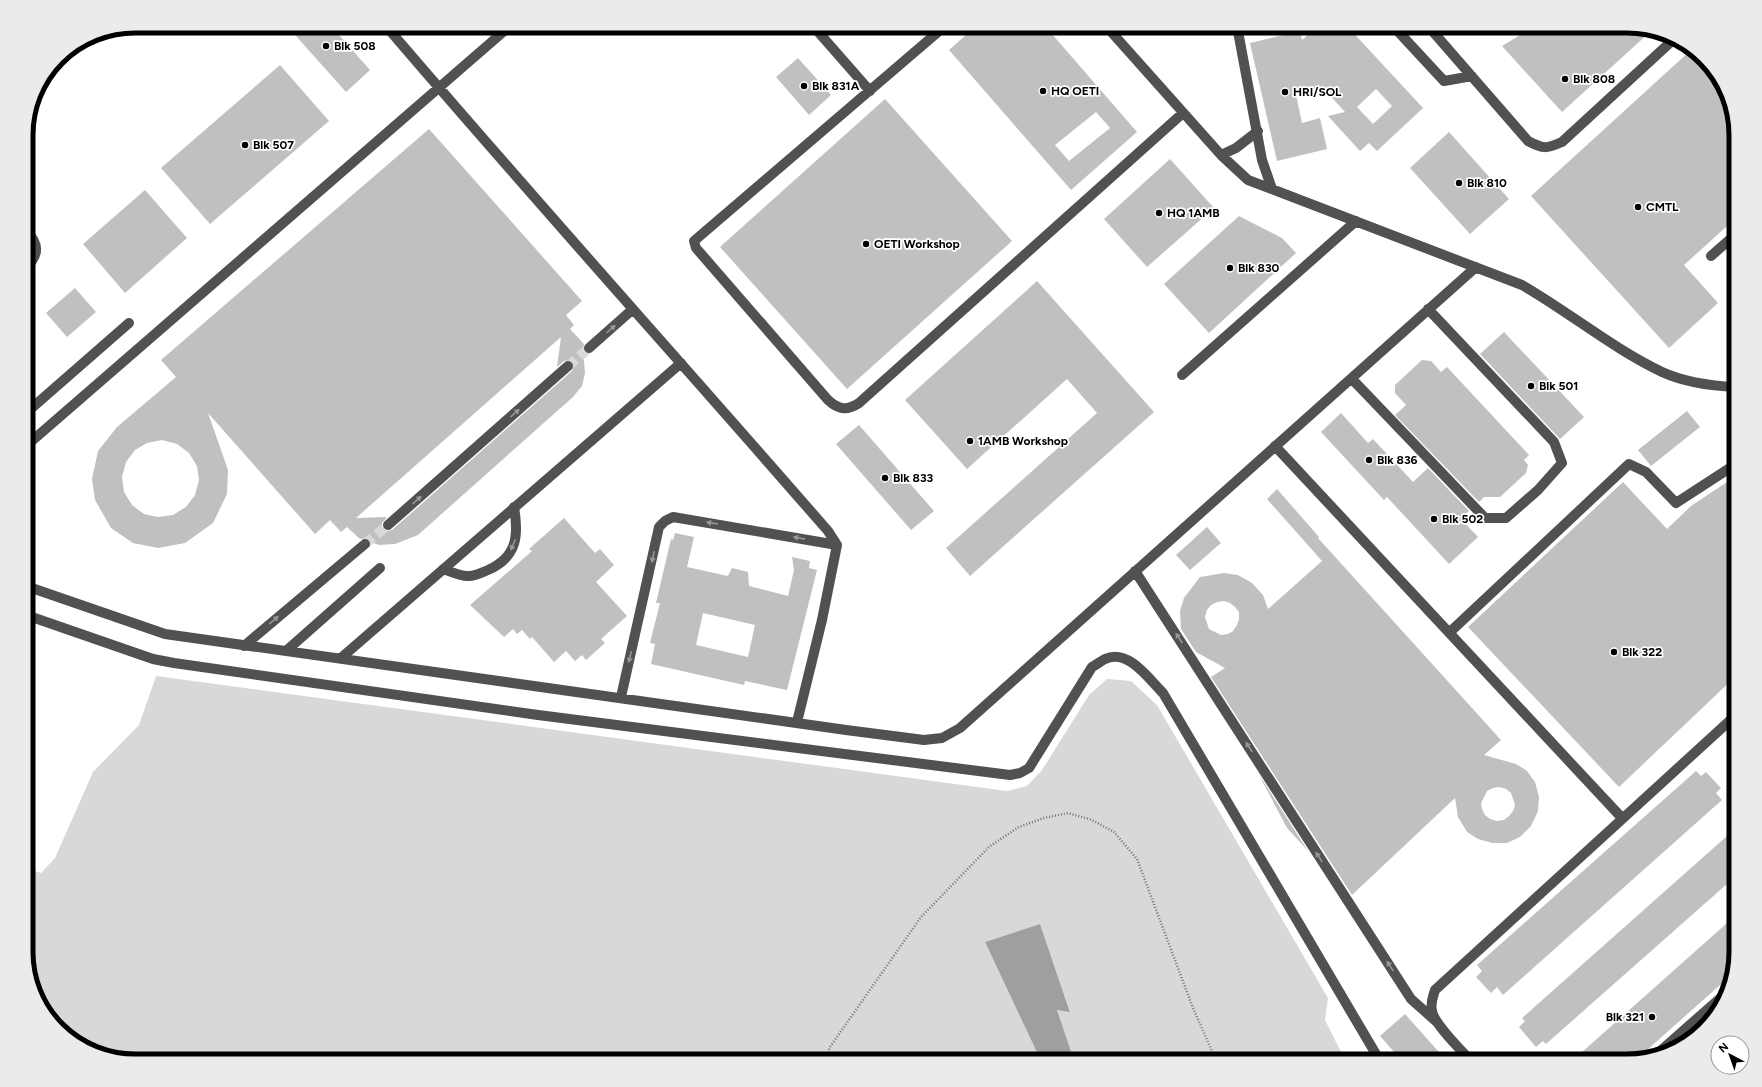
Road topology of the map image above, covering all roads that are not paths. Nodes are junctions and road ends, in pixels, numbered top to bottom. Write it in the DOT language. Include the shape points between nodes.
graph roads {
  1 [pos="392,33"];
  2 [pos="502,33"];
  3 [pos="819,33"];
  4 [pos="937,33"];
  5 [pos="1112,33"];
  6 [pos="1238,33"];
  7 [pos="1400,33"];
  8 [pos="1434,33"];
  9 [pos="1670,43"];
  10 [pos="1472,76"];
  11 [pos="439,88"];
  12 [pos="870,91"];
  13 [pos="1183,113"];
  14 [pos="1258,131"];
  15 [pos="1221,155"];
  16 [pos="1272,189"];
  17 [pos="1356,221"];
  18 [pos="33,238"];
  19 [pos="1729,240"];
  20 [pos="1711,256"];
  21 [pos="33,261"];
  22 [pos="1476,267"];
  23 [pos="1428,309"];
  24 [pos="633,310"];
  25 [pos="129,323"];
  26 [pos="589,348"];
  27 [pos="681,363"];
  28 [pos="568,366"];
  29 [pos="1182,375"];
  30 [pos="1352,379"];
  31 [pos="1729,387"];
  32 [pos="33,407"];
  33 [pos="33,440"];
  34 [pos="1275,446"];
  35 [pos="1729,469"];
  36 [pos="514,507"];
  37 [pos="388,526"];
  38 [pos="365,544"];
  39 [pos="837,546"];
  40 [pos="380,568"];
  41 [pos="443,569"];
  42 [pos="1135,571"];
  43 [pos="33,588"];
  44 [pos="33,617"];
  45 [pos="1450,632"];
  46 [pos="244,646"];
  47 [pos="286,651"];
  48 [pos="340,658"];
  49 [pos="621,697"];
  50 [pos="797,722"];
  51 [pos="1729,722"];
  52 [pos="1622,818"];
  53 [pos="1715,1003"];
  54 [pos="1438,1023"];
  55 [pos="1666,1046"];
  56 [pos="1376,1054"];
  57 [pos="1465,1054"];
  1 -- 11 [label="lane"];
  2 -- 11 [label="lane"];
  3 -- 12 [label="lane"];
  4 -- 12 [label="lane"];
  5 -- 13 [label="lane"];
  6 -- 14 [label="lane"];
  7 -- 10 [label="lane" via="1444,81"];
  8 -- 10 [label="lane"];
  9 -- 10 [label="lane" via="1562,142 1550,147 1540,148 1528,141"];
  11 -- 24 [label="lane"];
  11 -- 33 [label="lane"];
  12 -- 13 [label="lane" via="694,242 696,248 828,400 840,409 859,403"];
  13 -- 15 [label="lane"];
  14 -- 15 [label="lane" via="1236,148"];
  14 -- 16 [label="lane" via="1262,160"];
  15 -- 16 [label="lane" via="1248,180"];
  16 -- 17 [label="lane"];
  17 -- 22 [label="lane"];
  17 -- 29 [label="lane"];
  18 -- 21 [label="lane" via="37,247"];
  19 -- 20 [label="lane"];
  22 -- 23 [label="lane"];
  22 -- 31 [label="lane" via="1528,288 1620,349 1663,372 1709,386"];
  23 -- 30 [label="lane"];
  23 -- 30 [label="lane" via="1554,442 1562,463 1538,490 1506,518 1485,518"];
  26 -- 24 [label="lane, one-way"];
  24 -- 27 [label="lane"];
  25 -- 32 [label="lane"];
  27 -- 36 [label="lane"];
  27 -- 39 [label="lane" via="828,531"];
  37 -- 28 [label="lane, one-way"];
  30 -- 34 [label="lane"];
  34 -- 42 [label="lane"];
  34 -- 45 [label="lane"];
  35 -- 45 [label="lane" via="1676,503 1646,472 1629,464"];
  36 -- 41 [label="lane"];
  36 -- 41 [label="lane, one-way" via="517,525 514,546 501,562 477,575 466,576"];
  46 -- 38 [label="lane, one-way"];
  39 -- 49 [label="lane, one-way" via="673,517 665,521 659,527"];
  39 -- 50 [label="lane"];
  40 -- 47 [label="lane"];
  41 -- 48 [label="lane"];
  42 -- 50 [label="lane" via="960,728 942,738 924,740"];
  54 -- 42 [label="lane, one-way" via="1411,999"];
  43 -- 46 [label="lane" via="165,634"];
  44 -- 56 [label="lane" via="174,664 538,715 1010,775 1029,768 1092,667 1106,658 1119,656 1135,665 1163,693"];
  45 -- 52 [label="lane"];
  46 -- 47 [label="lane"];
  47 -- 48 [label="lane"];
  48 -- 49 [label="lane"];
  49 -- 50 [label="lane"];
  51 -- 52 [label="lane"];
  52 -- 54 [label="lane" via="1436,990 1431,1002 1432,1013"];
  53 -- 55 [label="lane"];
  54 -- 57 [label="lane"];
}
